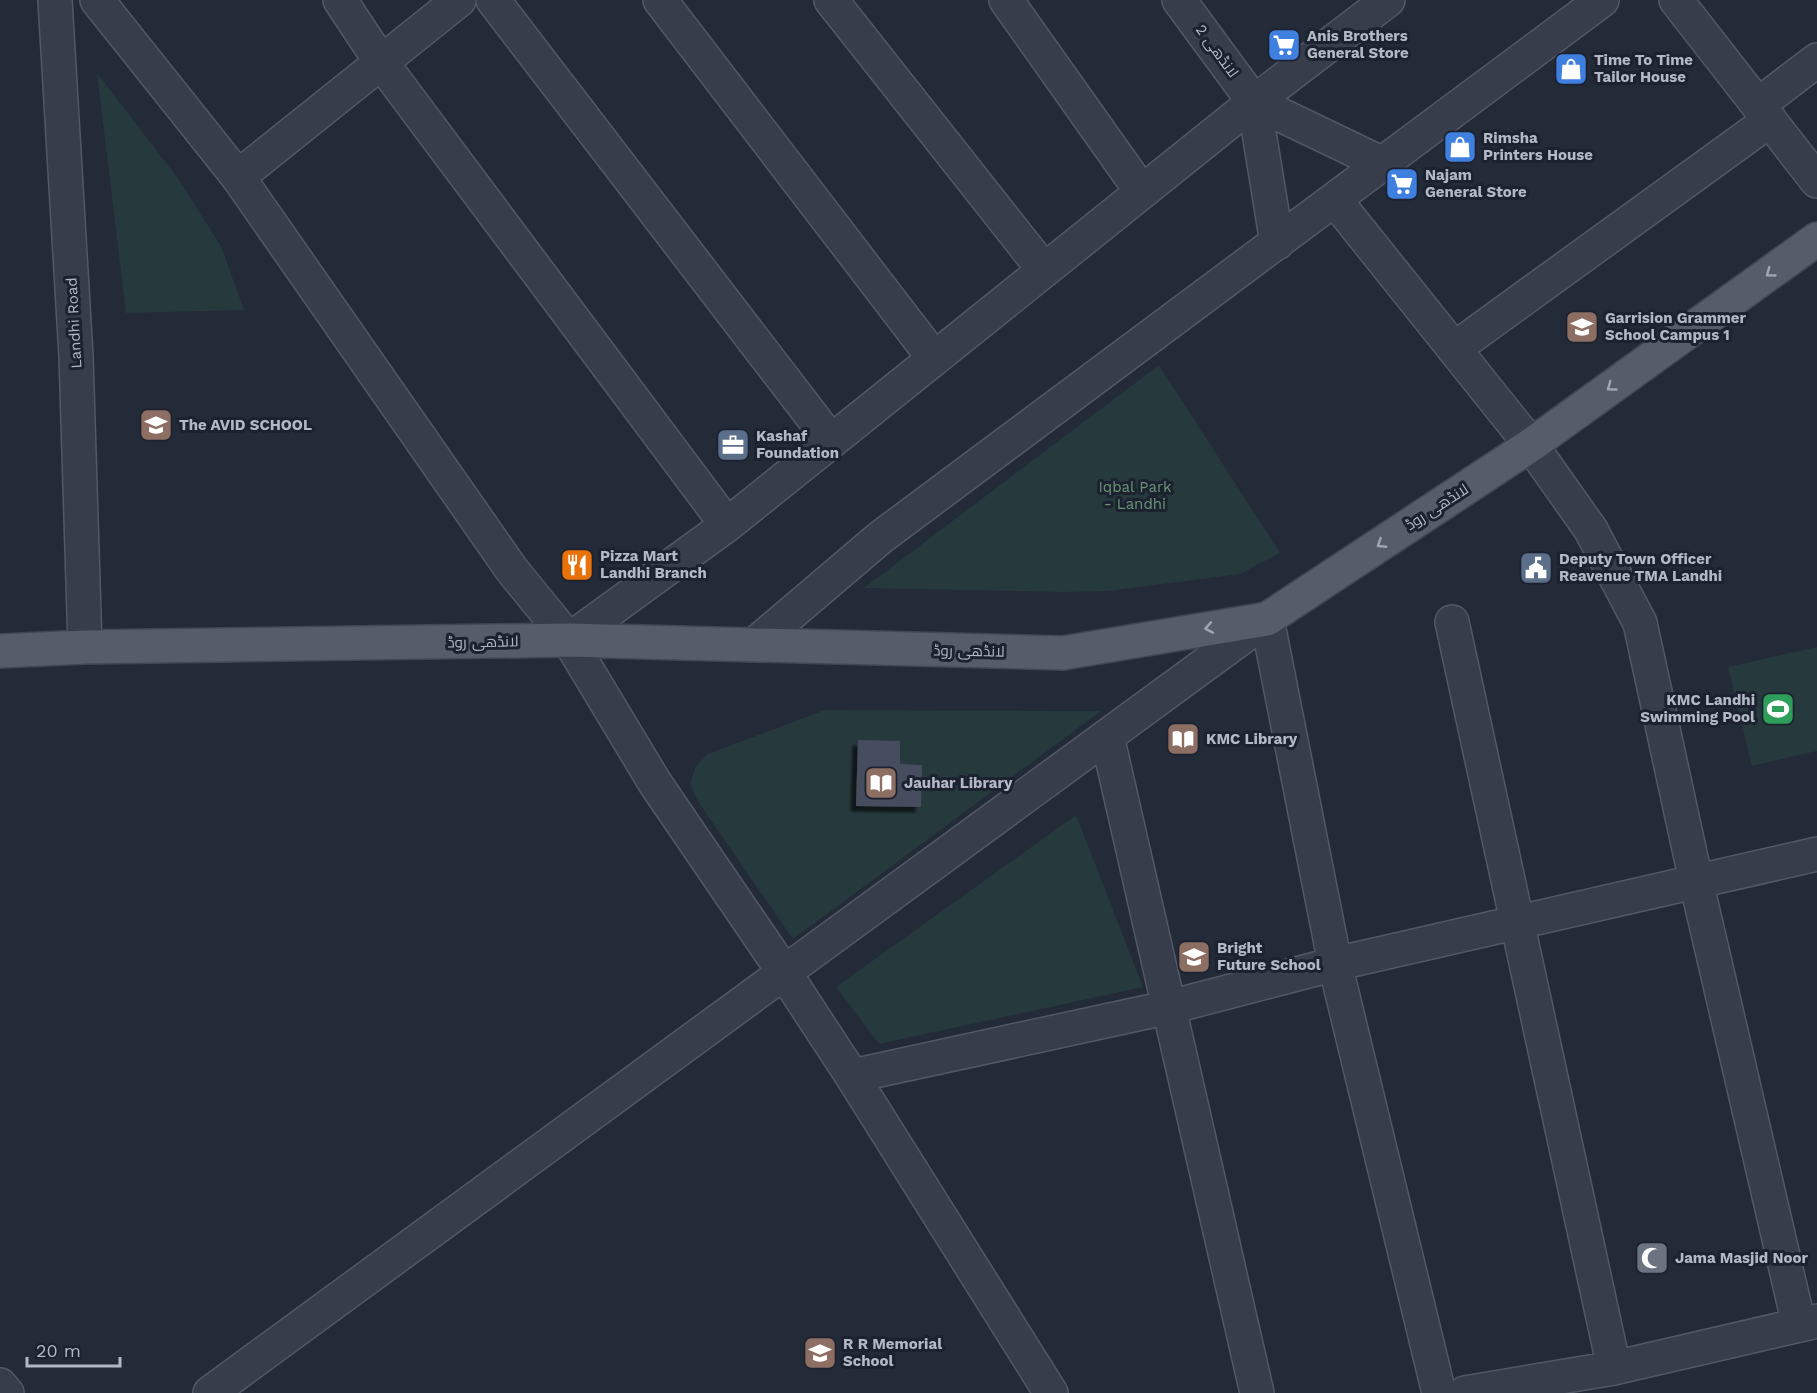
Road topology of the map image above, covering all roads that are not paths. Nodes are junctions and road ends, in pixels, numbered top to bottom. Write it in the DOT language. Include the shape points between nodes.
graph roads {
  1 [pos="55,0"];
  2 [pos="97,0"];
  3 [pos="340,0"];
  4 [pos="459,0"];
  5 [pos="493,0"];
  6 [pos="660,0"];
  7 [pos="831,0"];
  8 [pos="1006,0"];
  9 [pos="1179,0"];
  10 [pos="1388,0"];
  11 [pos="1602,0"];
  12 [pos="1676,0"];
  13 [pos="1817,60"];
  14 [pos="381,62"];
  15 [pos="1254,102"];
  16 [pos="1764,113"];
  17 [pos="1383,164"];
  18 [pos="238,177"];
  19 [pos="1817,181"];
  20 [pos="1142,192"];
  21 [pos="1335,200"];
  22 [pos="1817,239"];
  23 [pos="1277,243"];
  24 [pos="1044,270"];
  25 [pos="1454,349"];
  26 [pos="934,358"];
  27 [pos="831,441"];
  28 [pos="1531,445"];
  29 [pos="727,525"];
  30 [pos="1267,619"];
  31 [pos="1452,622"];
  32 [pos="569,640"];
  33 [pos="754,645"];
  34 [pos="85,647"];
  35 [pos="0,651"];
  36 [pos="1107,736"];
  37 [pos="1817,854"];
  38 [pos="1696,881"];
  39 [pos="1517,922"];
  40 [pos="1335,964"];
  41 [pos="784,972"];
  42 [pos="1170,1007"];
  43 [pos="852,1076"];
  44 [pos="1808,1323"];
  45 [pos="1614,1368"];
  46 [pos="0,1385"];
  47 [pos="1513,1389"];
  48 [pos="7,1393"];
  49 [pos="210,1393"];
  50 [pos="1051,1393"];
  51 [pos="1257,1393"];
  52 [pos="1439,1393"];
  53 [pos="1465,1393"];
  1 -- 34 [label="street, Landhi Road" via="76,356"];
  2 -- 18 [label="street"];
  3 -- 14 [label="street"];
  4 -- 14 [label="street"];
  5 -- 27 [label="street"];
  6 -- 26 [label="street"];
  7 -- 24 [label="street"];
  8 -- 20 [label="street"];
  9 -- 15 [label="street, لانڈھی 2"];
  10 -- 15 [label="street"];
  11 -- 17 [label="street"];
  12 -- 16 [label="street"];
  13 -- 16 [label="street"];
  14 -- 18 [label="street"];
  14 -- 29 [label="street"];
  15 -- 17 [label="street"];
  15 -- 20 [label="street"];
  15 -- 23 [label="street"];
  16 -- 19 [label="street"];
  16 -- 25 [label="street"];
  17 -- 21 [label="street"];
  18 -- 32 [label="street" via="512,570"];
  20 -- 24 [label="street"];
  21 -- 23 [label="street"];
  21 -- 25 [label="street"];
  22 -- 28 [label="main road, لانڈھی روڈ, one-way"];
  23 -- 33 [label="street" via="881,537"];
  24 -- 26 [label="street"];
  25 -- 28 [label="street"];
  26 -- 27 [label="street"];
  27 -- 29 [label="street"];
  28 -- 30 [label="main road, لانڈھی روڈ, one-way"];
  28 -- 38 [label="street" via="1592,530 1640,623"];
  29 -- 32 [label="street"];
  30 -- 33 [label="main road, لانڈھی روڈ, one-way" via="1063,653"];
  30 -- 36 [label="street"];
  30 -- 40 [label="street"];
  31 -- 39 [label="street"];
  32 -- 33 [label="main road, لانڈھی روڈ"];
  32 -- 34 [label="main road, لانڈھی روڈ"];
  32 -- 41 [label="street" via="655,783"];
  34 -- 35 [label="main road, لانڈھی روڈ"];
  36 -- 41 [label="street"];
  36 -- 42 [label="street"];
  37 -- 38 [label="street"];
  38 -- 39 [label="street"];
  38 -- 44 [label="street"];
  39 -- 40 [label="street"];
  39 -- 45 [label="street"];
  40 -- 42 [label="street"];
  40 -- 52 [label="street"];
  41 -- 43 [label="street"];
  41 -- 49 [label="street"];
  42 -- 43 [label="street"];
  42 -- 51 [label="street"];
  43 -- 50 [label="street"];
  44 -- 45 [label="street"];
  45 -- 47 [label="street"];
  46 -- 48 [label="street"];
  47 -- 53 [label="street"];
}
